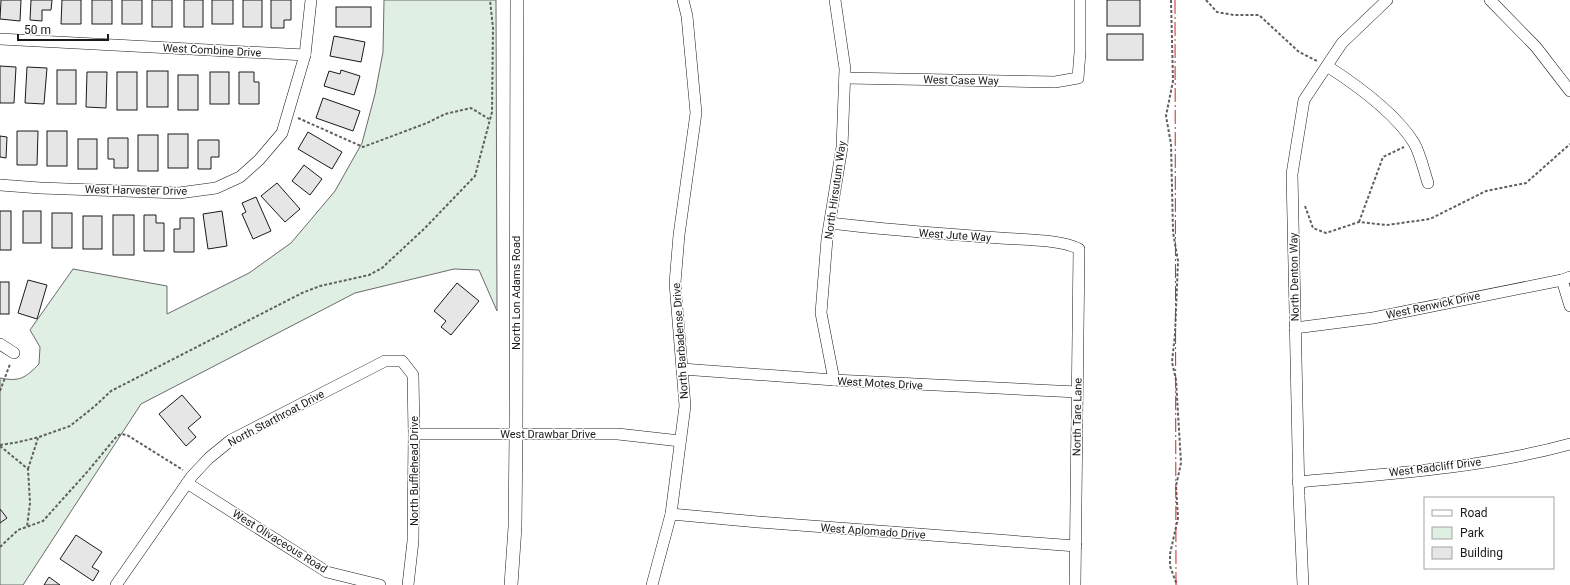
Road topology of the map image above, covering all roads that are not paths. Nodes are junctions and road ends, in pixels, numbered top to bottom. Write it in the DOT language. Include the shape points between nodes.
graph roads {
  1 [pos="311,0"];
  2 [pos="517,0"];
  3 [pos="684,0"];
  4 [pos="835,0"];
  5 [pos="1080,0"];
  6 [pos="1387,0"];
  7 [pos="1490,0"];
  8 [pos="0,39"];
  9 [pos="305,55"];
  10 [pos="1327,66"];
  11 [pos="845,78"];
  12 [pos="1570,91"];
  13 [pos="1428,183"];
  14 [pos="0,185"];
  15 [pos="830,223"];
  16 [pos="1079,249"];
  17 [pos="1566,279"];
  18 [pos="1570,306"];
  19 [pos="1295,328"];
  20 [pos="0,344"];
  21 [pos="14,353"];
  22 [pos="402,361"];
  23 [pos="682,369"];
  24 [pos="834,380"];
  25 [pos="1077,392"];
  26 [pos="414,434"];
  27 [pos="516,434"];
  28 [pos="680,441"];
  29 [pos="1570,444"];
  30 [pos="190,480"];
  31 [pos="1298,482"];
  32 [pos="671,514"];
  33 [pos="1076,546"];
  34 [pos="116,585"];
  35 [pos="380,585"];
  36 [pos="408,585"];
  37 [pos="511,585"];
  38 [pos="652,585"];
  39 [pos="1075,585"];
  40 [pos="1303,585"];
  1 -- 9 [label="street, West Harvester Drive"];
  2 -- 27 [label="street, North Lon Adams Road"];
  3 -- 23 [label="street, North Barbadense Drive" via="696,112 675,283"];
  4 -- 11 [label="street, North Hirsutum Way"];
  5 -- 11 [label="street, West Case Way" via="1078,78 1055,82"];
  6 -- 10 [label="street, North Denton Way" via="1342,43"];
  7 -- 12 [label="street" via="1536,47"];
  8 -- 9 [label="street, West Combine Drive"];
  9 -- 14 [label="street, West Harvester Drive" via="282,133 259,160 240,177 216,188 179,193"];
  10 -- 13 [label="street" via="1358,87 1396,121 1414,143"];
  10 -- 19 [label="street, North Denton Way" via="1304,100 1292,174"];
  11 -- 15 [label="street, North Hirsutum Way" via="842,146"];
  15 -- 16 [label="street, West Jute Way" via="1042,242"];
  15 -- 24 [label="street, North Hirsutum Way" via="821,313"];
  16 -- 25 [label="street, North Tare Lane"];
  17 -- 18 [label="street"];
  17 -- 19 [label="street, West Renwick Drive" via="1373,318"];
  19 -- 31 [label="street, North Denton Way"];
  20 -- 21 [label="street"];
  22 -- 26 [label="street, North Bufflehead Drive" via="413,375"];
  22 -- 30 [label="street, North Starthroat Drive" via="385,361 231,440 209,458"];
  23 -- 24 [label="street, West Motes Drive"];
  23 -- 28 [label="street, North Barbadense Drive" via="685,406"];
  24 -- 25 [label="street, West Motes Drive"];
  25 -- 33 [label="street, North Tare Lane"];
  26 -- 27 [label="street, West Drawbar Drive"];
  26 -- 36 [label="street, North Bufflehead Drive" via="413,541"];
  27 -- 28 [label="street, West Drawbar Drive" via="618,434"];
  27 -- 37 [label="street, North Lon Adams Road" via="515,528"];
  28 -- 32 [label="street, North Barbadense Drive"];
  29 -- 31 [label="street, West Radcliff Drive" via="1536,454 1419,471"];
  30 -- 34 [label="street, North Starthroat Drive"];
  30 -- 35 [label="street, West Olivaceous Road" via="327,572"];
  31 -- 40 [label="street, North Denton Way"];
  32 -- 33 [label="street, West Aplomado Drive"];
  32 -- 38 [label="street, North Barbadense Drive"];
  33 -- 39 [label="street, North Tare Lane"];
}
